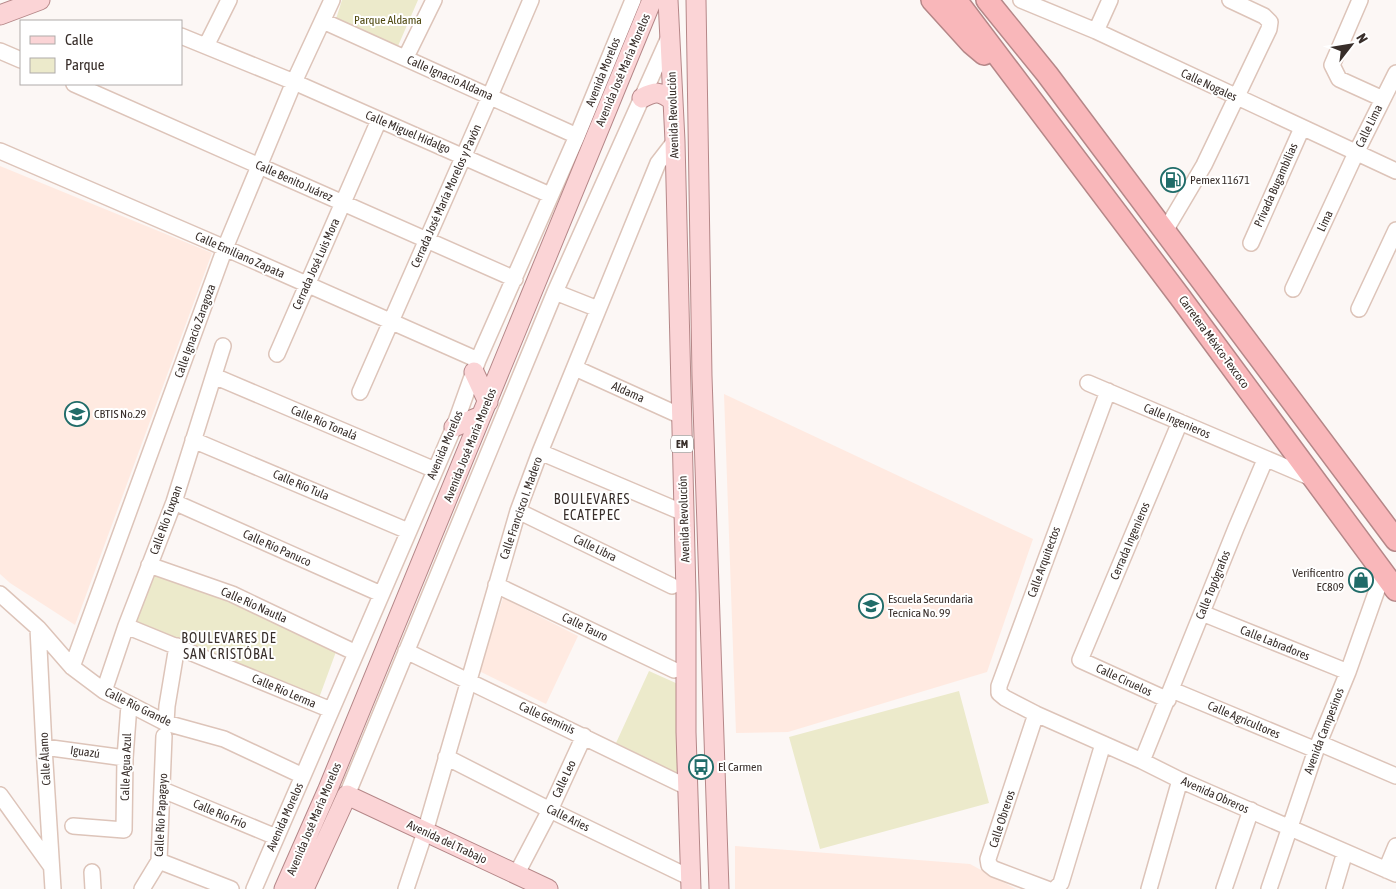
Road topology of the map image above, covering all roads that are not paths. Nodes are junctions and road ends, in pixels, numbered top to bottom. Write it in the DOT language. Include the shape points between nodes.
graph roads {
  1 [pos="40,0"];
  2 [pos="229,0"];
  3 [pos="332,0"];
  4 [pos="434,0"];
  5 [pos="530,0"];
  6 [pos="633,0"];
  7 [pos="652,0"];
  8 [pos="668,0"];
  9 [pos="696,0"];
  10 [pos="932,0"];
  11 [pos="956,0"];
  12 [pos="986,0"];
  13 [pos="1003,0"];
  14 [pos="1021,0"];
  15 [pos="1110,0"];
  16 [pos="1230,0"];
  17 [pos="1360,0"];
  18 [pos="0,15"];
  19 [pos="324,21"];
  20 [pos="1096,31"];
  21 [pos="670,34"];
  22 [pos="182,36"];
  23 [pos="206,46"];
  24 [pos="0,51"];
  25 [pos="406,57"];
  26 [pos="20,60"];
  27 [pos="1396,73"];
  28 [pos="1047,74"];
  29 [pos="294,82"];
  30 [pos="76,85"];
  31 [pos="490,96"];
  32 [pos="1029,96"];
  33 [pos="642,98"];
  34 [pos="1236,98"];
  35 [pos="1383,98"];
  36 [pos="673,101"];
  37 [pos="379,120"];
  38 [pos="1302,128"];
  39 [pos="577,136"];
  40 [pos="675,141"];
  41 [pos="0,151"];
  42 [pos="1356,153"];
  43 [pos="464,156"];
  44 [pos="259,165"];
  45 [pos="1396,171"];
  46 [pos="550,195"];
  47 [pos="342,203"];
  48 [pos="1396,230"];
  49 [pos="1165,231"];
  50 [pos="427,240"];
  51 [pos="1251,243"];
  52 [pos="225,248"];
  53 [pos="514,278"];
  54 [pos="307,285"];
  55 [pos="1294,289"];
  56 [pos="555,292"];
  57 [pos="598,309"];
  58 [pos="1359,309"];
  59 [pos="391,321"];
  60 [pos="223,346"];
  61 [pos="277,354"];
  62 [pos="476,366"];
  63 [pos="575,368"];
  64 [pos="214,376"];
  65 [pos="1088,383"];
  66 [pos="1108,391"];
  67 [pos="360,392"];
  68 [pos="484,409"];
  69 [pos="681,416"];
  70 [pos="1180,422"];
  71 [pos="454,427"];
  72 [pos="193,440"];
  73 [pos="540,452"];
  74 [pos="1265,460"];
  75 [pos="434,470"];
  76 [pos="1314,480"];
  77 [pos="174,502"];
  78 [pos="518,511"];
  79 [pos="684,513"];
  80 [pos="408,531"];
  81 [pos="1396,540"];
  82 [pos="149,565"];
  83 [pos="1383,573"];
  84 [pos="496,584"];
  85 [pos="672,586"];
  86 [pos="1396,590"];
  87 [pos="0,594"];
  88 [pos="381,594"];
  89 [pos="1202,613"];
  90 [pos="126,626"];
  91 [pos="38,628"];
  92 [pos="177,646"];
  93 [pos="406,651"];
  94 [pos="356,653"];
  95 [pos="1080,660"];
  96 [pos="72,667"];
  97 [pos="674,670"];
  98 [pos="1348,672"];
  99 [pos="470,681"];
  100 [pos="104,692"];
  101 [pos="1170,695"];
  102 [pos="129,705"];
  103 [pos="331,710"];
  104 [pos="1036,714"];
  105 [pos="165,729"];
  106 [pos="584,736"];
  107 [pos="1103,744"];
  108 [pos="1317,746"];
  109 [pos="44,747"];
  110 [pos="446,757"];
  111 [pos="125,758"];
  112 [pos="1142,761"];
  113 [pos="303,776"];
  114 [pos="1396,776"];
  115 [pos="1180,780"];
  116 [pos="687,787"];
  117 [pos="328,789"];
  118 [pos="163,790"];
  119 [pos="0,795"];
  120 [pos="346,795"];
  121 [pos="550,810"];
  122 [pos="1251,810"];
  123 [pos="73,826"];
  124 [pos="1288,828"];
  125 [pos="425,832"];
  126 [pos="276,837"];
  127 [pos="1396,846"];
  128 [pos="1345,852"];
  129 [pos="319,855"];
  130 [pos="159,861"];
  131 [pos="52,866"];
  132 [pos="92,872"];
  133 [pos="1391,872"];
  134 [pos="516,874"];
  135 [pos="691,884"];
  136 [pos="53,889"];
  137 [pos="92,889"];
  138 [pos="142,889"];
  139 [pos="230,889"];
  140 [pos="254,889"];
  141 [pos="284,889"];
  142 [pos="304,889"];
  143 [pos="406,889"];
  144 [pos="548,889"];
  145 [pos="718,889"];
  146 [pos="1047,889"];
  147 [pos="1055,889"];
  148 [pos="1149,889"];
  149 [pos="1224,889"];
  150 [pos="1269,889"];
  151 [pos="1334,889"];
  1 -- 18 [label="main road"];
  2 -- 23 [label="street"];
  3 -- 19 [label="street, Calle Ignacio Zaragoza"];
  4 -- 25 [label="street"];
  5 -- 31 [label="street, Cerrada José María Morelos y Pavón"];
  6 -- 39 [label="street, Avenida Morelos"];
  7 -- 68 [label="main road, Avenida José María Morelos"];
  8 -- 21 [label="main road, Avenida Revolución / EM"];
  9 -- 145 [label="main road, Avenida Revolución / EM" via="702,376"];
  10 -- 32 [label="highway" via="970,43"];
  11 -- 32 [label="highway"];
  12 -- 28 [label="highway"];
  13 -- 28 [label="highway"];
  14 -- 20 [label="street, Calle Nogales"];
  15 -- 20 [label="street"];
  16 -- 34 [label="street" via="1270,22"];
  17 -- 35 [label="street" via="1332,65 1339,79"];
  19 -- 25 [label="street, Calle Ignacio Aldama"];
  19 -- 29 [label="street, Calle Ignacio Zaragoza"];
  20 -- 34 [label="street, Calle Nogales"];
  21 -- 33 [label="street, Avenida José María Morelos"];
  21 -- 36 [label="main road, Avenida Revolución / EM"];
  22 -- 23 [label="street, Calle Miguel Hidalgo"];
  23 -- 29 [label="street, Calle Miguel Hidalgo"];
  24 -- 26 [label="street"];
  25 -- 31 [label="street, Calle Ignacio Aldama"];
  27 -- 35 [label="street, Calle Lima"];
  28 -- 49 [label="highway"];
  29 -- 37 [label="street, Calle Miguel Hidalgo"];
  29 -- 44 [label="street, Calle Ignacio Zaragoza"];
  30 -- 44 [label="street, Calle Benito Juárez"];
  31 -- 39 [label="street, Calle Ignacio Aldama"];
  31 -- 43 [label="street, Cerrada José María Morelos y Pavón"];
  32 -- 76 [label="highway, Carretera México-Texcoco"];
  33 -- 36 [label="main road" via="653,92 664,94"];
  33 -- 56 [label="street, Avenida José María Morelos"];
  34 -- 38 [label="street, Calle Nogales"];
  34 -- 49 [label="street" via="1204,165"];
  35 -- 42 [label="street, Calle Lima"];
  36 -- 40 [label="main road, Avenida Revolución / EM"];
  37 -- 43 [label="street, Calle Miguel Hidalgo"];
  37 -- 47 [label="street, Cerrada José Luis Mora"];
  38 -- 42 [label="street, Calle Nogales"];
  38 -- 51 [label="street, Privada Bugambilias"];
  39 -- 46 [label="street, Avenida Morelos"];
  40 -- 57 [label="street, Calle Francisco I. Madero" via="658,164"];
  40 -- 69 [label="main road, Avenida Revolución / EM"];
  41 -- 52 [label="street, Calle Emiliano Zapata"];
  42 -- 45 [label="street, Calle Nogales"];
  42 -- 55 [label="street, Lima"];
  43 -- 46 [label="street, Calle Miguel Hidalgo"];
  43 -- 50 [label="street, Cerrada José María Morelos y Pavón"];
  44 -- 47 [label="street, Calle Benito Juárez"];
  44 -- 52 [label="street, Calle Ignacio Zaragoza"];
  46 -- 53 [label="street, Avenida Morelos"];
  47 -- 50 [label="street, Calle Benito Juárez"];
  47 -- 54 [label="street, Cerrada José Luis Mora"];
  48 -- 58 [label="street"];
  49 -- 81 [label="highway"];
  50 -- 53 [label="street, Calle Benito Juárez"];
  50 -- 59 [label="street, Cerrada José María Morelos y Pavón"];
  52 -- 54 [label="street, Calle Emiliano Zapata"];
  52 -- 96 [label="street, Calle Ignacio Zaragoza"];
  53 -- 62 [label="street, Avenida Morelos"];
  54 -- 59 [label="street, Calle Emiliano Zapata"];
  54 -- 61 [label="street, Cerrada José Luis Mora"];
  56 -- 57 [label="street"];
  56 -- 93 [label="street, Avenida José María Morelos"];
  57 -- 63 [label="street, Calle Francisco I. Madero"];
  59 -- 62 [label="street, Calle Emiliano Zapata"];
  59 -- 67 [label="street, Cerrada José María Morelos y Pavón"];
  60 -- 64 [label="street, Calle Río Tuxpan"];
  62 -- 68 [label="main road"];
  62 -- 71 [label="street, Avenida Morelos"];
  63 -- 69 [label="street, Aldama"];
  63 -- 73 [label="street, Calle Francisco I. Madero"];
  64 -- 72 [label="street, Calle Río Tuxpan"];
  64 -- 75 [label="street, Calle Río Tonalá"];
  65 -- 66 [label="street, Calle Ingenieros"];
  66 -- 70 [label="street, Calle Ingenieros"];
  66 -- 104 [label="street, Calle Arquitectos" via="999,686 999,693 1005,698"];
  68 -- 71 [label="main road"];
  68 -- 117 [label="main road, Avenida José María Morelos"];
  69 -- 79 [label="main road, Avenida Revolución / EM"];
  70 -- 74 [label="street, Calle Ingenieros"];
  70 -- 95 [label="street, Cerrada Ingenieros"];
  71 -- 75 [label="street, Avenida Morelos"];
  72 -- 77 [label="street, Calle Río Tuxpan"];
  72 -- 80 [label="street, Calle Río Tula"];
  73 -- 78 [label="street, Calle Francisco I. Madero"];
  73 -- 79 [label="street"];
  74 -- 76 [label="street"];
  74 -- 89 [label="street, Calle Topógrafos"];
  75 -- 80 [label="street, Avenida Morelos"];
  76 -- 83 [label="highway, Carretera México-Texcoco"];
  77 -- 82 [label="street, Calle Río Tuxpan"];
  77 -- 88 [label="street, Calle Río Panuco"];
  78 -- 84 [label="street, Calle Francisco I. Madero"];
  78 -- 85 [label="street, Calle Libra"];
  79 -- 116 [label="main road, Avenida Revolución / EM"];
  80 -- 88 [label="street, Avenida Morelos"];
  82 -- 90 [label="street, Calle Río Tuxpan"];
  82 -- 94 [label="street, Calle Río Nautla" via="232,594"];
  83 -- 86 [label="highway, Carretera México-Texcoco"];
  83 -- 98 [label="street, Avenida Campesinos"];
  84 -- 97 [label="street, Calle Tauro"];
  84 -- 99 [label="street, Calle Francisco I. Madero"];
  87 -- 91 [label="street, Calle Río Grande"];
  88 -- 94 [label="street, Avenida Morelos"];
  89 -- 98 [label="street, Calle Labradores"];
  89 -- 101 [label="street, Calle Topógrafos"];
  90 -- 92 [label="street, Calle Río Lerma"];
  90 -- 100 [label="street, Calle Río Tuxpan"];
  91 -- 96 [label="street, Calle Río Grande"];
  91 -- 109 [label="street, Calle Álamo"];
  92 -- 103 [label="street, Calle Río Lerma"];
  92 -- 105 [label="street, Calle Río Papagayo"];
  93 -- 99 [label="street, Calle Geminis"];
  93 -- 120 [label="street, Avenida José María Morelos"];
  94 -- 103 [label="street, Avenida Morelos"];
  95 -- 101 [label="street, Calle Ciruelos"];
  96 -- 100 [label="street, Calle Río Grande"];
  98 -- 108 [label="street, Avenida Campesinos"];
  99 -- 106 [label="street, Calle Geminis"];
  99 -- 110 [label="street, Calle Francisco I. Madero"];
  100 -- 102 [label="street, Calle Río Grande"];
  101 -- 108 [label="street, Calle Agricultores"];
  101 -- 112 [label="street, Calle Topógrafos"];
  102 -- 105 [label="street, Calle Río Grande"];
  102 -- 111 [label="street, Calle Agua Azul"];
  103 -- 113 [label="street, Avenida Morelos"];
  104 -- 107 [label="street, Avenida Obreros"];
  104 -- 146 [label="street, Calle Obreros" via="988,859 994,870"];
  105 -- 113 [label="street, Calle Río Grande" via="224,739"];
  105 -- 118 [label="street, Calle Río Papagayo"];
  106 -- 116 [label="street, Calle Geminis"];
  106 -- 121 [label="street, Calle Leo"];
  107 -- 112 [label="street, Avenida Obreros"];
  107 -- 147 [label="street" via="1061,883"];
  108 -- 114 [label="street, Calle Agricultores"];
  108 -- 124 [label="street, Avenida Campesinos"];
  109 -- 111 [label="street, Iguazú"];
  109 -- 131 [label="street, Calle Álamo"];
  110 -- 121 [label="street, Calle Aries"];
  110 -- 125 [label="street, Calle Francisco I. Madero"];
  111 -- 123 [label="street, Calle Agua Azul" via="124,830"];
  112 -- 115 [label="street, Avenida Obreros"];
  113 -- 126 [label="street, Avenida Morelos"];
  115 -- 122 [label="street, Avenida Obreros"];
  115 -- 148 [label="street"];
  116 -- 135 [label="main road, Avenida Revolución / EM"];
  117 -- 129 [label="main road"];
  117 -- 141 [label="main road, Avenida José María Morelos"];
  118 -- 126 [label="street, Calle Río Frío"];
  118 -- 130 [label="street, Calle Río Papagayo"];
  119 -- 131 [label="street"];
  120 -- 125 [label="main road, Avenida del Trabajo"];
  120 -- 129 [label="main road, Avenida José María Morelos"];
  121 -- 134 [label="street, Calle Leo"];
  121 -- 135 [label="street, Calle Aries"];
  122 -- 124 [label="street, Avenida Obreros"];
  122 -- 149 [label="street"];
  124 -- 128 [label="street, Avenida Obreros"];
  124 -- 150 [label="street, Avenida Campesinos"];
  125 -- 134 [label="main road, Avenida del Trabajo"];
  125 -- 143 [label="street, Calle Francisco I. Madero"];
  126 -- 140 [label="street, Avenida Morelos"];
  127 -- 133 [label="street"];
  128 -- 133 [label="street, Avenida Obreros"];
  128 -- 151 [label="street"];
  129 -- 142 [label="main road, Avenida José María Morelos"];
  130 -- 138 [label="street, Calle Río Papagayo"];
  130 -- 139 [label="street"];
  131 -- 136 [label="street, Calle Álamo"];
  132 -- 137 [label="street"];
  134 -- 144 [label="main road, Avenida del Trabajo"];
}
